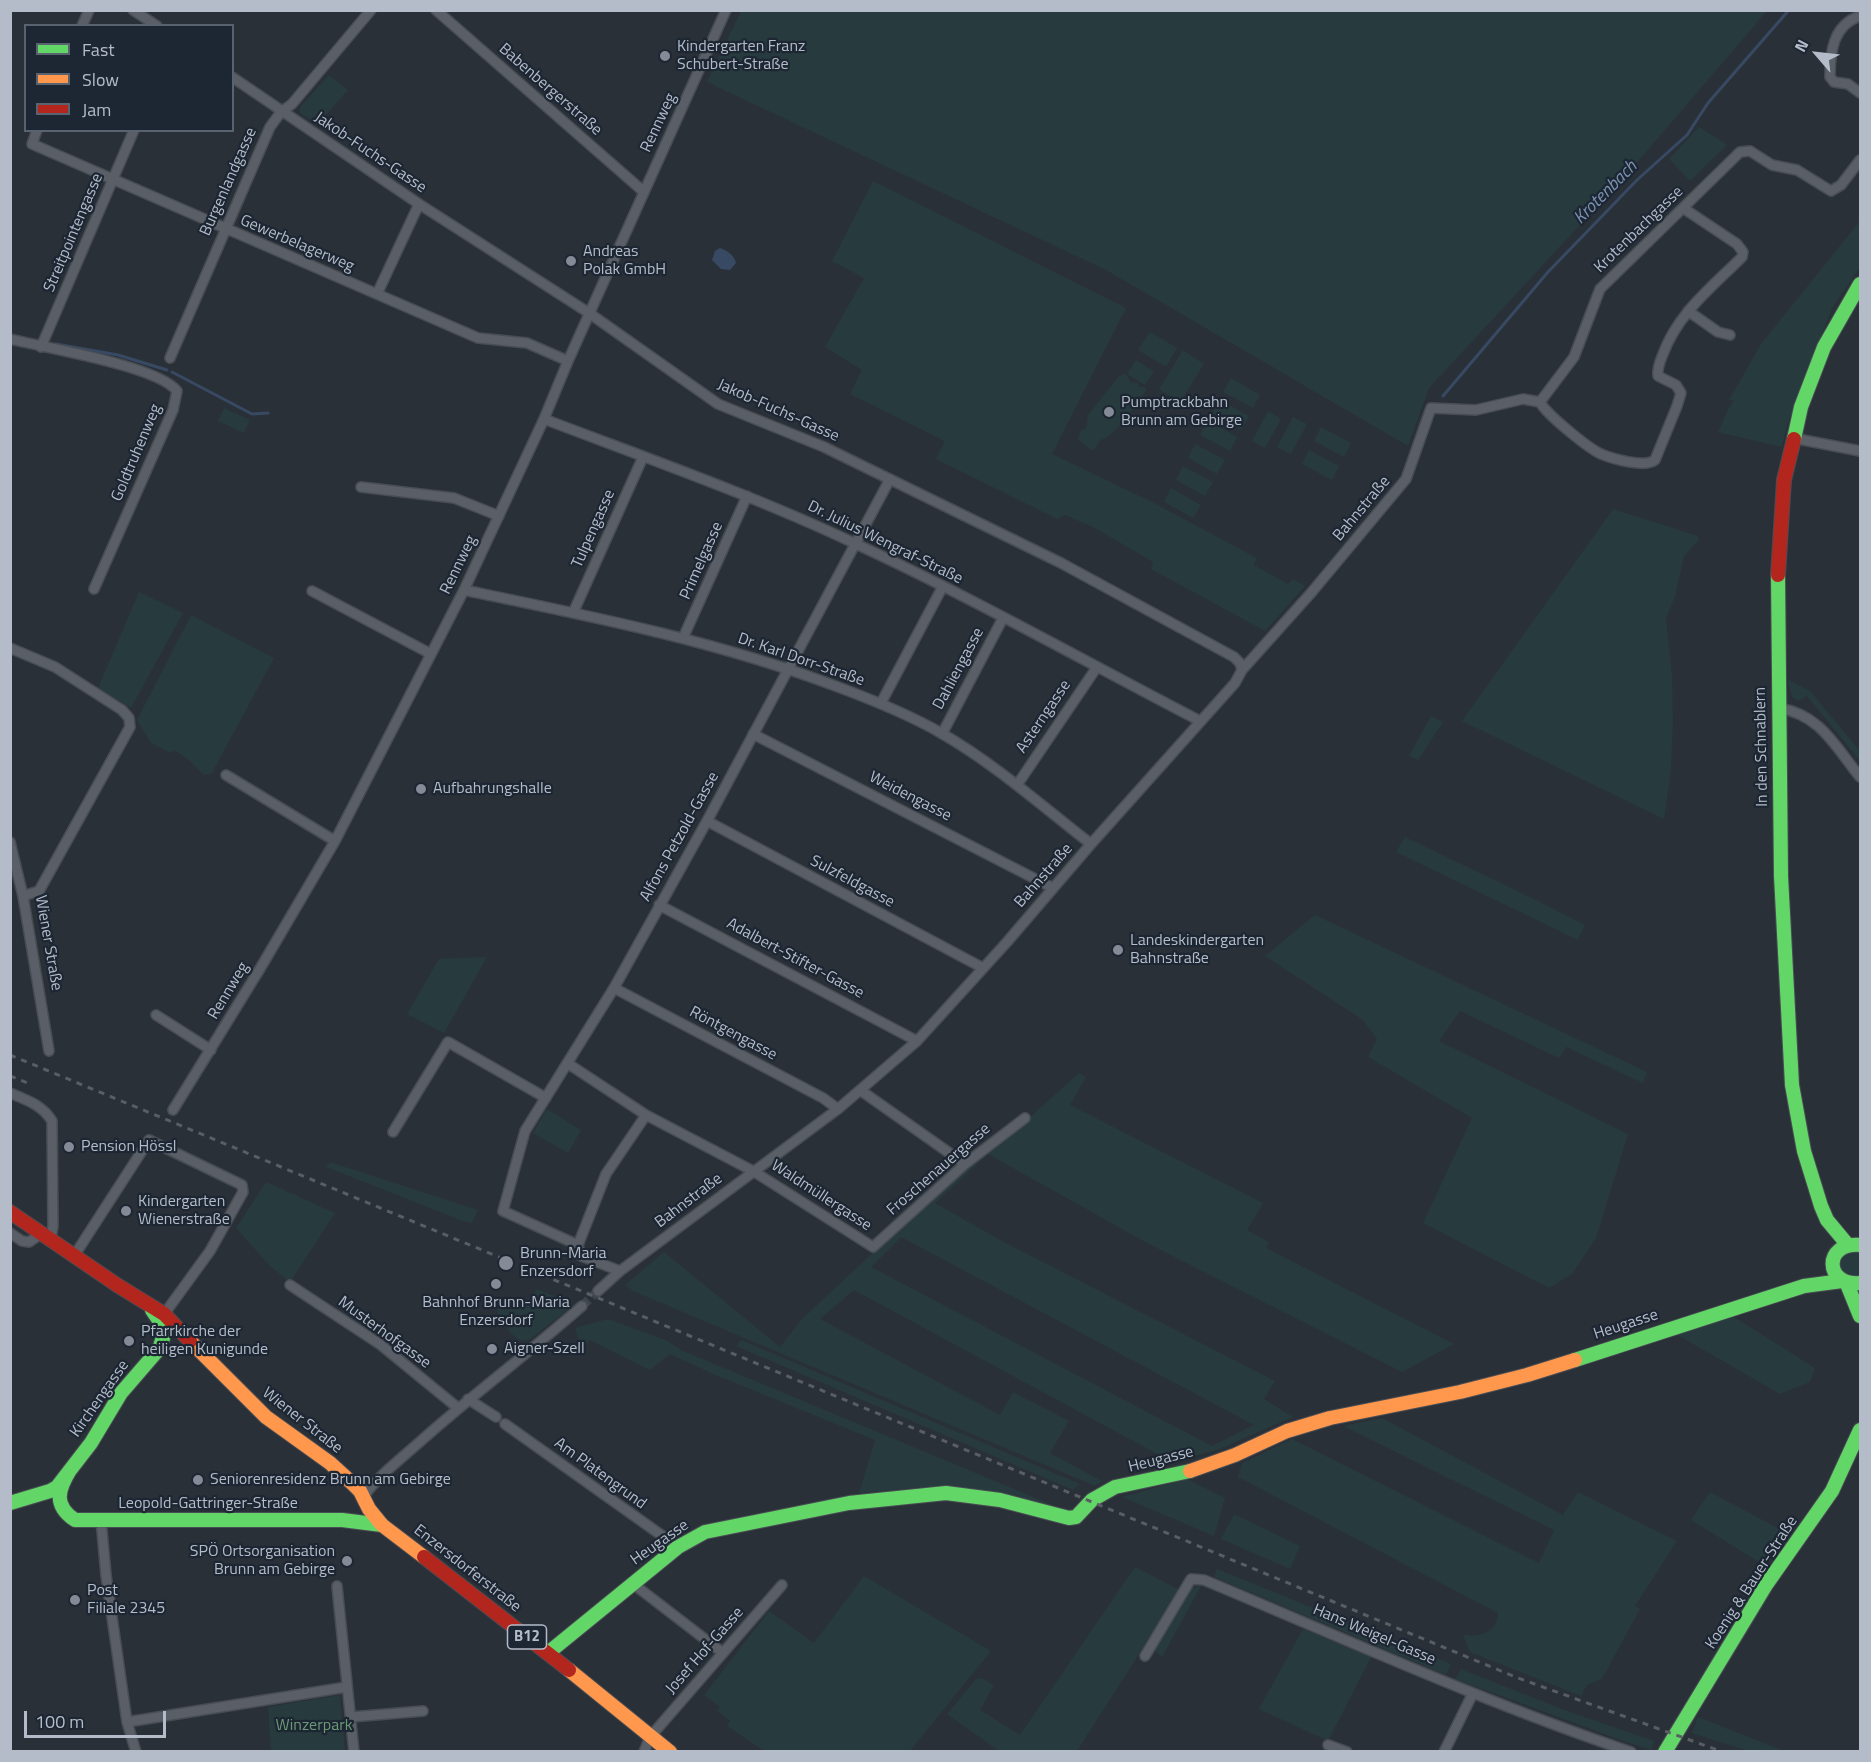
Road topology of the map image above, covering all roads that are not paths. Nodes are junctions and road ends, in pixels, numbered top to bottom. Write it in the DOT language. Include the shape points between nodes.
graph roads {
  1 [pos="89,10"];
  2 [pos="133,10"];
  3 [pos="371,10"];
  4 [pos="436,10"];
  5 [pos="726,10"];
  6 [pos="1860,16"];
  7 [pos="83,24"];
  8 [pos="154,24"];
  9 [pos="234,78"];
  10 [pos="1860,93"];
  11 [pos="281,112"];
  12 [pos="36,132"];
  13 [pos="133,132"];
  14 [pos="1860,160"];
  15 [pos="113,179"];
  16 [pos="644,192"];
  17 [pos="419,204"];
  18 [pos="1683,208"];
  19 [pos="225,229"];
  20 [pos="1860,284"];
  21 [pos="377,294"];
  22 [pos="1688,311"];
  23 [pos="590,314"];
  24 [pos="1730,335"];
  25 [pos="10,339"];
  26 [pos="41,347"];
  27 [pos="170,358"];
  28 [pos="568,361"];
  29 [pos="1540,402"];
  30 [pos="544,419"];
  31 [pos="1793,438"];
  32 [pos="1860,451"];
  33 [pos="643,457"];
  34 [pos="890,479"];
  35 [pos="361,487"];
  36 [pos="747,496"];
  37 [pos="499,516"];
  38 [pos="856,544"];
  39 [pos="943,586"];
  40 [pos="94,589"];
  41 [pos="464,590"];
  42 [pos="312,591"];
  43 [pos="573,612"];
  44 [pos="1003,618"];
  45 [pos="683,638"];
  46 [pos="10,648"];
  47 [pos="431,654"];
  48 [pos="1096,667"];
  49 [pos="789,668"];
  50 [pos="1242,670"];
  51 [pos="881,703"];
  52 [pos="1778,708"];
  53 [pos="1200,721"];
  54 [pos="753,734"];
  55 [pos="942,734"];
  56 [pos="226,775"];
  57 [pos="1860,777"];
  58 [pos="1017,785"];
  59 [pos="707,821"];
  60 [pos="335,841"];
  61 [pos="10,842"];
  62 [pos="1091,844"];
  63 [pos="1053,888"];
  64 [pos="23,896"];
  65 [pos="659,905"];
  66 [pos="983,968"];
  67 [pos="614,988"];
  68 [pos="156,1015"];
  69 [pos="917,1041"];
  70 [pos="211,1050"];
  71 [pos="49,1051"];
  72 [pos="567,1063"];
  73 [pos="860,1090"];
  74 [pos="10,1093"];
  75 [pos="546,1098"];
  76 [pos="838,1109"];
  77 [pos="173,1110"];
  78 [pos="646,1115"];
  79 [pos="1025,1118"];
  80 [pos="393,1132"];
  81 [pos="965,1164"];
  82 [pos="753,1171"];
  83 [pos="10,1212"];
  84 [pos="1827,1220"];
  85 [pos="10,1233"];
  86 [pos="46,1236"];
  87 [pos="1854,1244"];
  88 [pos="578,1245"];
  89 [pos="873,1247"];
  90 [pos="74,1256"];
  91 [pos="1834,1262"];
  92 [pos="620,1271"];
  93 [pos="1850,1282"];
  94 [pos="1814,1283"];
  95 [pos="290,1285"];
  96 [pos="598,1291"];
  97 [pos="582,1306"];
  98 [pos="1860,1316"];
  99 [pos="162,1317"];
  100 [pos="198,1346"];
  101 [pos="159,1349"];
  102 [pos="468,1399"];
  103 [pos="458,1408"];
  104 [pos="496,1417"];
  105 [pos="506,1424"];
  106 [pos="1860,1430"];
  107 [pos="70,1470"];
  108 [pos="363,1497"];
  109 [pos="10,1503"];
  110 [pos="60,1503"];
  111 [pos="10,1509"];
  112 [pos="101,1520"];
  113 [pos="342,1520"];
  114 [pos="382,1525"];
  115 [pos="678,1547"];
  116 [pos="632,1583"];
  117 [pos="782,1585"];
  118 [pos="337,1586"];
  119 [pos="548,1653"];
  120 [pos="723,1653"];
  121 [pos="1145,1656"];
  122 [pos="347,1687"];
  123 [pos="1473,1693"];
  124 [pos="423,1711"];
  125 [pos="351,1717"];
  126 [pos="127,1722"];
  127 [pos="650,1737"];
  128 [pos="1328,1745"];
  129 [pos="136,1752"];
  130 [pos="354,1752"];
  131 [pos="644,1752"];
  132 [pos="670,1752"];
  133 [pos="1347,1752"];
  134 [pos="1444,1752"];
  135 [pos="1631,1752"];
  136 [pos="1665,1752"];
  1 -- 7 [label="street"];
  2 -- 8 [label="street"];
  3 -- 11 [label="street, Burgenlandgasse"];
  4 -- 16 [label="street, Babenbergerstraße"];
  5 -- 16 [label="street, Rennweg"];
  6 -- 10 [label="street" via="1833,42 1830,77"];
  9 -- 11 [label="street, Jakob-Fuchs-Gasse"];
  11 -- 17 [label="street, Jakob-Fuchs-Gasse"];
  11 -- 19 [label="street, Burgenlandgasse" via="270,127"];
  12 -- 15 [label="street, Gewerbelagerweg" via="32,144"];
  13 -- 15 [label="street, Streitpointengasse"];
  14 -- 18 [label="street, Krotenbachgasse" via="1841,185 1831,191 1797,171 1772,165 1742,150"];
  15 -- 19 [label="street, Gewerbelagerweg"];
  15 -- 26 [label="street, Streitpointengasse"];
  16 -- 23 [label="street, Rennweg"];
  17 -- 21 [label="street"];
  17 -- 23 [label="street, Jakob-Fuchs-Gasse"];
  18 -- 22 [label="street" via="1743,252"];
  18 -- 29 [label="street, Krotenbachgasse" via="1600,289 1574,357"];
  19 -- 21 [label="street, Gewerbelagerweg"];
  19 -- 27 [label="street, Burgenlandgasse"];
  20 -- 31 [label="street, In den Schnablern" via="1824,347"];
  21 -- 28 [label="street, Gewerbelagerweg" via="478,338 527,343"];
  22 -- 24 [label="street" via="1718,332"];
  22 -- 29 [label="street" via="1668,340 1658,372 1660,378 1676,385 1681,393 1652,462 1644,464 1601,454"];
  23 -- 28 [label="street, Rennweg"];
  23 -- 34 [label="street, Jakob-Fuchs-Gasse" via="718,404"];
  25 -- 26 [label="street, Goldtruhenweg"];
  26 -- 40 [label="street, Goldtruhenweg" via="151,374 172,384 177,392 173,410"];
  28 -- 30 [label="street, Rennweg"];
  29 -- 50 [label="street, Bahnstraße" via="1523,399 1476,410 1431,408 1406,479"];
  30 -- 33 [label="street, Dr. Julius Wengraf-Straße"];
  30 -- 37 [label="street, Rennweg"];
  31 -- 32 [label="street"];
  31 -- 52 [label="street, In den Schnablern" via="1784,480 1778,560"];
  33 -- 36 [label="street, Dr. Julius Wengraf-Straße"];
  33 -- 43 [label="street, Tulpengasse"];
  34 -- 38 [label="street, Alfons Petzold-Gasse"];
  34 -- 50 [label="street, Jakob-Fuchs-Gasse" via="1061,563 1234,657"];
  35 -- 37 [label="street" via="454,498"];
  36 -- 38 [label="street, Dr. Julius Wengraf-Straße"];
  36 -- 45 [label="street, Primelgasse"];
  37 -- 41 [label="street, Rennweg"];
  38 -- 39 [label="street, Dr. Julius Wengraf-Straße"];
  38 -- 49 [label="street, Alfons Petzold-Gasse"];
  39 -- 44 [label="street, Dr. Julius Wengraf-Straße"];
  39 -- 51 [label="street"];
  41 -- 43 [label="street, Dr. Karl Dorr-Straße"];
  41 -- 47 [label="street, Rennweg"];
  42 -- 47 [label="street"];
  43 -- 45 [label="street, Dr. Karl Dorr-Straße"];
  44 -- 48 [label="street, Dr. Julius Wengraf-Straße"];
  44 -- 55 [label="street, Dahliengasse"];
  45 -- 49 [label="street, Dr. Karl Dorr-Straße"];
  46 -- 64 [label="street" via="56,668 122,710 130,727 39,891"];
  47 -- 60 [label="street, Rennweg"];
  48 -- 53 [label="street, Dr. Julius Wengraf-Straße"];
  48 -- 58 [label="street, Asterngasse"];
  49 -- 51 [label="street, Dr. Karl Dorr-Straße"];
  49 -- 54 [label="street, Alfons Petzold-Gasse"];
  50 -- 53 [label="street, Bahnstraße"];
  51 -- 55 [label="street, Dr. Karl Dorr-Straße"];
  52 -- 57 [label="street" via="1797,712 1817,724"];
  52 -- 84 [label="street, In den Schnablern" via="1781,876 1792,1085 1804,1151"];
  53 -- 62 [label="street, Bahnstraße"];
  54 -- 59 [label="street, Alfons Petzold-Gasse"];
  54 -- 63 [label="street, Weidengasse"];
  55 -- 58 [label="street, Dr. Karl Dorr-Straße"];
  56 -- 60 [label="street"];
  58 -- 62 [label="street, Dr. Karl Dorr-Straße"];
  59 -- 65 [label="street, Alfons Petzold-Gasse"];
  59 -- 66 [label="street, Sulzfeldgasse"];
  60 -- 70 [label="street, Rennweg"];
  61 -- 64 [label="street, Wiener Straße"];
  62 -- 63 [label="street, Bahnstraße"];
  63 -- 66 [label="street, Bahnstraße"];
  64 -- 71 [label="street, Wiener Straße"];
  65 -- 67 [label="street, Alfons Petzold-Gasse"];
  65 -- 69 [label="street, Adalbert-Stifter-Gasse"];
  66 -- 69 [label="street, Bahnstraße"];
  67 -- 72 [label="street, Alfons Petzold-Gasse"];
  67 -- 76 [label="street, Röntgengasse"];
  68 -- 70 [label="street"];
  69 -- 73 [label="street, Bahnstraße"];
  70 -- 77 [label="street, Rennweg"];
  72 -- 75 [label="street, Alfons Petzold-Gasse"];
  72 -- 78 [label="street, Waldmüllergasse"];
  73 -- 76 [label="street, Bahnstraße"];
  73 -- 81 [label="street"];
  74 -- 86 [label="street" via="39,1106 52,1121 53,1226"];
  75 -- 80 [label="street" via="448,1042"];
  75 -- 88 [label="street, Alfons Petzold-Gasse" via="525,1131 503,1211"];
  76 -- 82 [label="street, Bahnstraße"];
  78 -- 82 [label="street, Waldmüllergasse"];
  78 -- 88 [label="street" via="606,1174"];
  79 -- 81 [label="street, Froschenauergasse"];
  81 -- 89 [label="street, Froschenauergasse"];
  82 -- 89 [label="street, Waldmüllergasse"];
  82 -- 92 [label="street, Bahnstraße"];
  83 -- 86 [label="street, B12"];
  84 -- 87 [label="street, In den Schnablern"];
  84 -- 91 [label="street, In den Schnablern"];
  85 -- 86 [label="street" via="29,1242"];
  86 -- 90 [label="street, B12"];
  87 -- 91 [label="street, Heugasse" via="1839,1249"];
  88 -- 92 [label="street" via="581,1256"];
  90 -- 99 [label="street, B12"];
  90 -- 99 [label="street" via="149,1140 242,1185 243,1192 210,1251"];
  91 -- 93 [label="street" via="1835,1275"];
  91 -- 94 [label="street, Heugasse"];
  92 -- 96 [label="street, Bahnstraße"];
  93 -- 94 [label="street, Heugasse"];
  93 -- 98 [label="street"];
  94 -- 115 [label="street, Heugasse" via="1527,1375 1287,1431 1180,1474 1115,1488 1092,1500 1076,1517 946,1492 849,1503 771,1518 705,1532"];
  95 -- 103 [label="street, Musterhofgasse" via="381,1345"];
  97 -- 102 [label="street"];
  99 -- 100 [label="street, Wiener Straße / B12"];
  99 -- 101 [label="street"];
  100 -- 101 [label="street" via="172,1342"];
  100 -- 108 [label="street, Wiener Straße / B12" via="246,1399 330,1463"];
  101 -- 107 [label="street, Kirchengasse" via="121,1393"];
  102 -- 103 [label="street"];
  102 -- 104 [label="street"];
  103 -- 108 [label="street"];
  105 -- 115 [label="street, Am Platengrund"];
  106 -- 136 [label="street, Koenig & Bauer-Straße" via="1832,1491 1766,1585"];
  107 -- 109 [label="street" via="50,1491"];
  107 -- 110 [label="street" via="60,1487"];
  108 -- 113 [label="street"];
  108 -- 114 [label="street, Enzersdorferstraße / B12"];
  110 -- 111 [label="street"];
  110 -- 112 [label="street, Leopold-Gattringer-Straße" via="67,1516 75,1520"];
  112 -- 113 [label="street, Leopold-Gattringer-Straße"];
  112 -- 126 [label="street"];
  113 -- 114 [label="street, Leopold-Gattringer-Straße"];
  114 -- 119 [label="street, Enzersdorferstraße / B12"];
  115 -- 116 [label="street, Heugasse"];
  116 -- 119 [label="street, Heugasse"];
  116 -- 120 [label="street"];
  117 -- 120 [label="street, Josef Hof-Gasse"];
  118 -- 122 [label="street"];
  119 -- 127 [label="street, Enzersdorferstraße / B12"];
  120 -- 127 [label="street, Josef Hof-Gasse"];
  121 -- 123 [label="street, Hans Weigel-Gasse" via="1191,1579 1198,1579"];
  122 -- 125 [label="street"];
  122 -- 126 [label="street"];
  123 -- 134 [label="street"];
  123 -- 135 [label="street, Hans Weigel-Gasse"];
  124 -- 125 [label="street"];
  125 -- 130 [label="street"];
  126 -- 129 [label="street"];
  127 -- 131 [label="street, Josef Hof-Gasse"];
  127 -- 132 [label="street, Enzersdorferstraße / B12"];
  128 -- 133 [label="street"];
}
